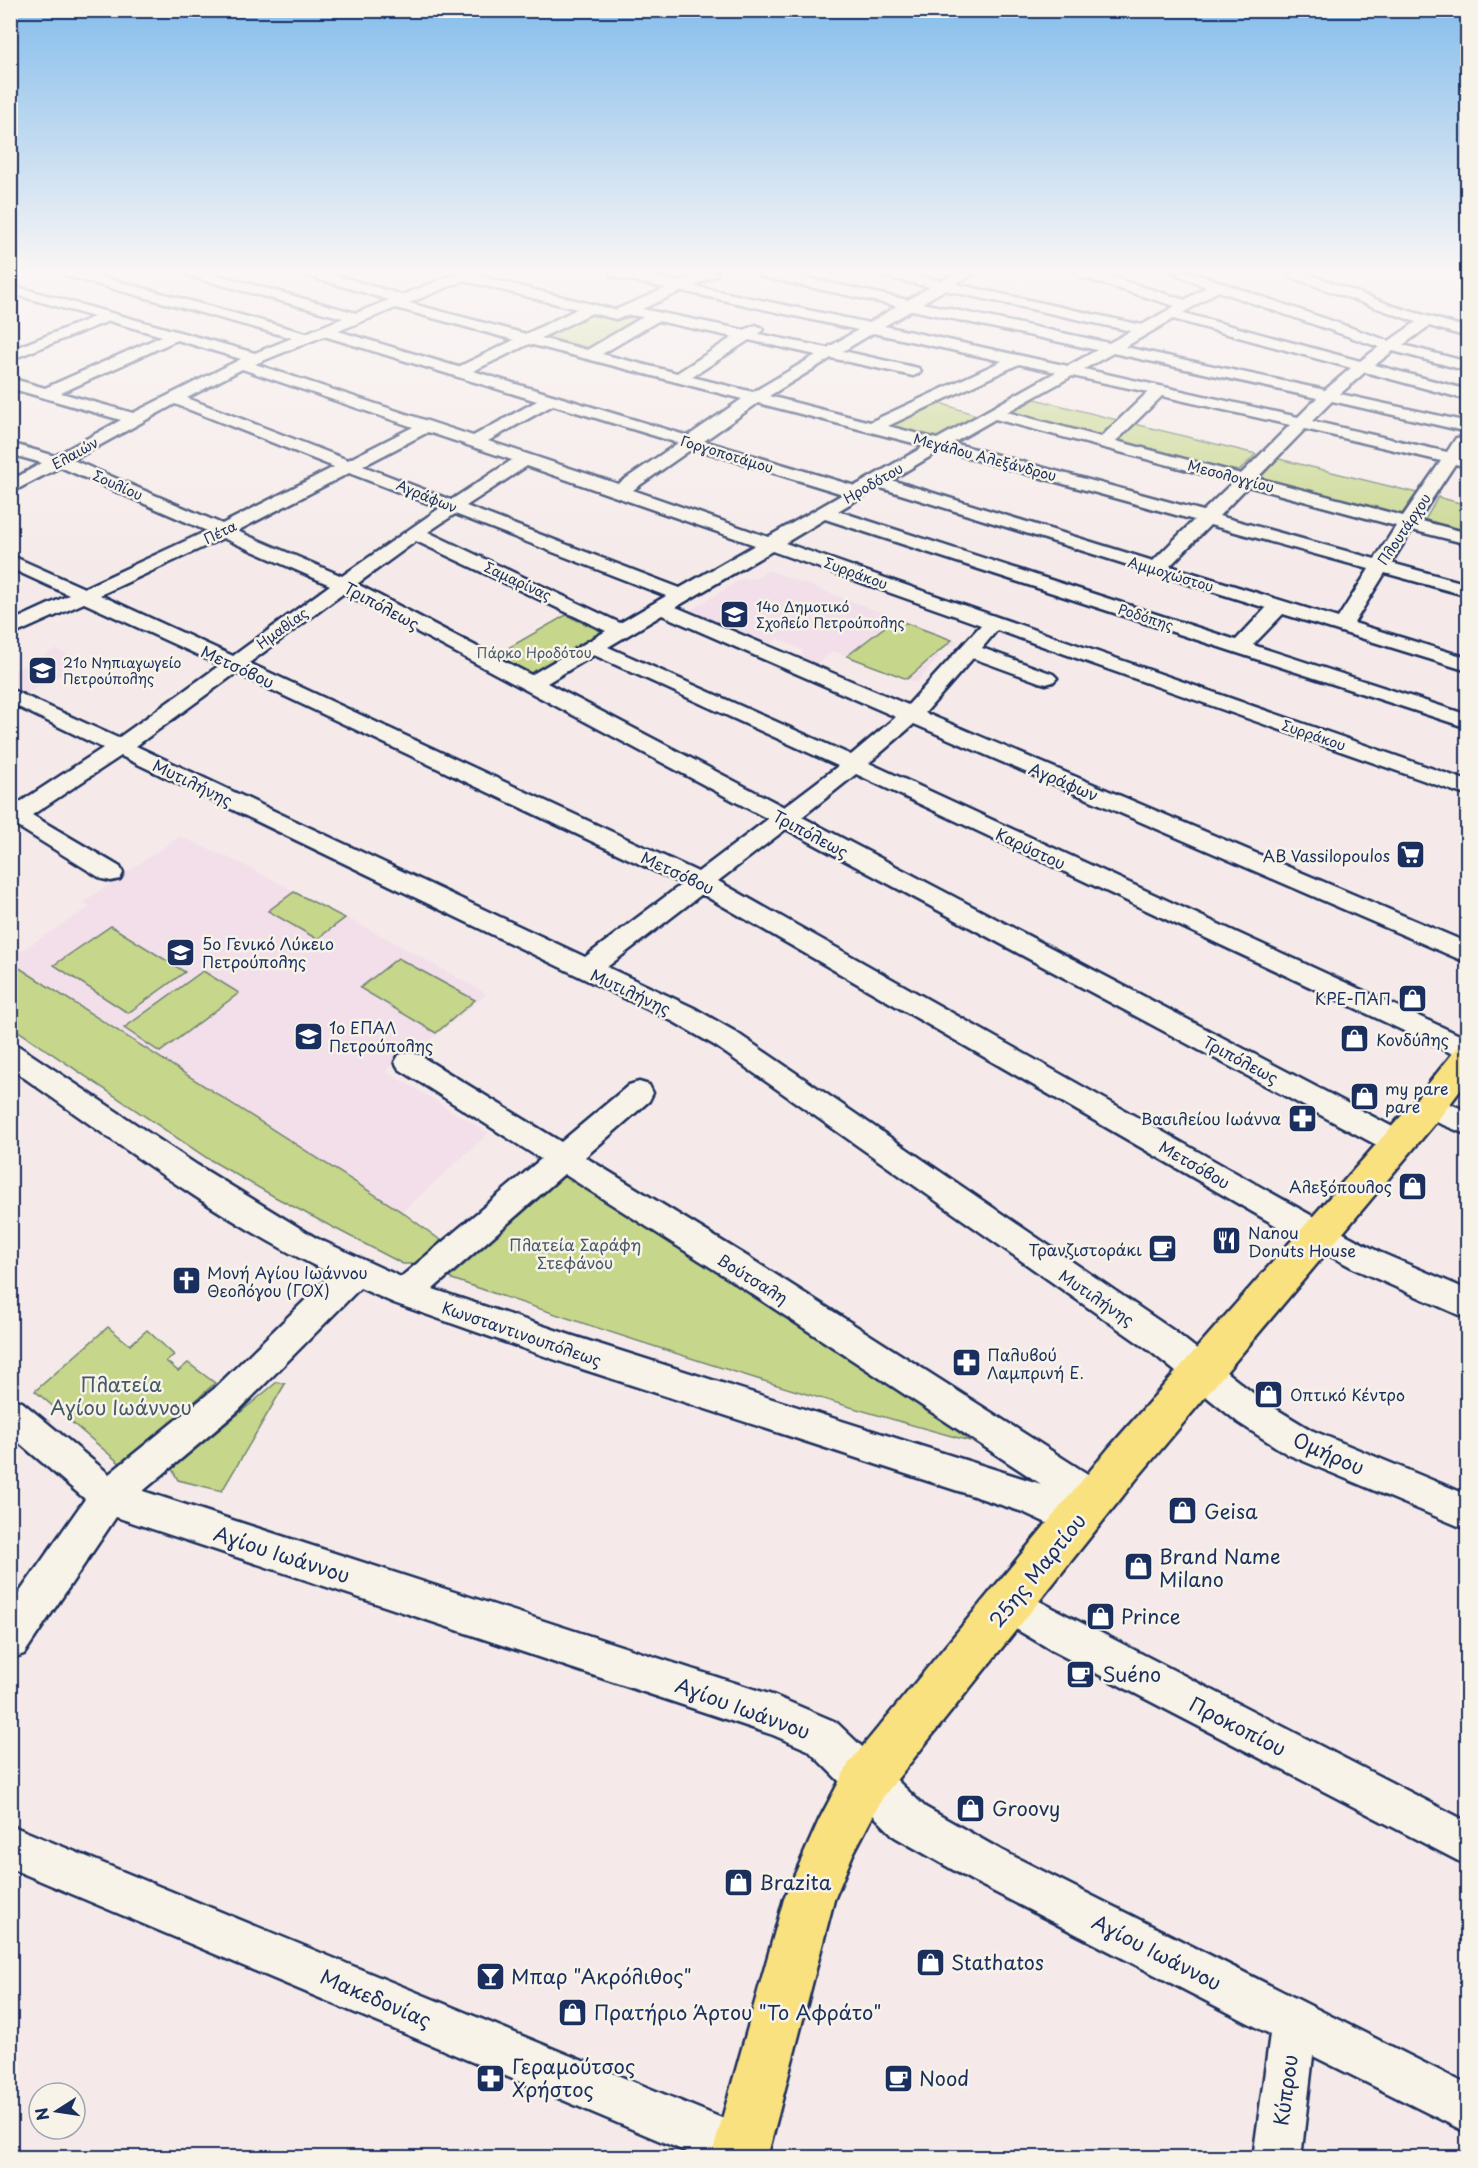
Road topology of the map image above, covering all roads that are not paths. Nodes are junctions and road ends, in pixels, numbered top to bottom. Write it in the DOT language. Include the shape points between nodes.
graph roads {
  1 [pos="90,374"];
  2 [pos="222,374"];
  3 [pos="285,374"];
  4 [pos="465,374"];
  5 [pos="666,374"];
  6 [pos="686,374"];
  7 [pos="794,374"];
  8 [pos="986,374"];
  9 [pos="1063,374"];
  10 [pos="1089,374"];
  11 [pos="1234,374"];
  12 [pos="1353,374"];
  13 [pos="1392,374"];
  14 [pos="680,378"];
  15 [pos="10,383"];
  16 [pos="1159,390"];
  17 [pos="48,393"];
  18 [pos="1329,395"];
  19 [pos="1467,395"];
  20 [pos="173,398"];
  21 [pos="754,398"];
  22 [pos="549,401"];
  23 [pos="993,413"];
  24 [pos="135,419"];
  25 [pos="1299,424"];
  26 [pos="427,426"];
  27 [pos="873,427"];
  28 [pos="1467,427"];
  29 [pos="1467,433"];
  30 [pos="474,442"];
  31 [pos="690,442"];
  32 [pos="1105,442"];
  33 [pos="941,444"];
  34 [pos="10,448"];
  35 [pos="526,459"];
  36 [pos="1460,460"];
  37 [pos="59,462"];
  38 [pos="352,466"];
  39 [pos="1244,479"];
  40 [pos="876,481"];
  41 [pos="10,488"];
  42 [pos="620,491"];
  43 [pos="856,492"];
  44 [pos="452,506"];
  45 [pos="824,512"];
  46 [pos="1209,518"];
  47 [pos="1407,523"];
  48 [pos="222,531"];
  49 [pos="414,533"];
  50 [pos="1467,539"];
  51 [pos="772,543"];
  52 [pos="10,561"];
  53 [pos="1380,566"];
  54 [pos="1156,569"];
  55 [pos="343,584"];
  56 [pos="1467,590"];
  57 [pos="86,595"];
  58 [pos="680,595"];
  59 [pos="660,607"];
  60 [pos="1278,607"];
  61 [pos="994,622"];
  62 [pos="1342,627"];
  63 [pos="10,630"];
  64 [pos="621,631"];
  65 [pos="1240,647"];
  66 [pos="594,648"];
  67 [pos="969,650"];
  68 [pos="233,664"];
  69 [pos="1467,665"];
  70 [pos="1046,678"];
  71 [pos="532,683"];
  72 [pos="10,695"];
  73 [pos="911,715"];
  74 [pos="1467,722"];
  75 [pos="121,746"];
  76 [pos="854,765"];
  77 [pos="1467,789"];
  78 [pos="13,816"];
  79 [pos="784,819"];
  80 [pos="111,873"];
  81 [pos="699,882"];
  82 [pos="1467,954"];
  83 [pos="586,970"];
  84 [pos="1467,1051"];
  85 [pos="10,1054"];
  86 [pos="1467,1056"];
  87 [pos="409,1062"];
  88 [pos="639,1093"];
  89 [pos="1429,1107"];
  90 [pos="1467,1124"];
  91 [pos="1396,1142"];
  92 [pos="562,1159"];
  93 [pos="1319,1235"];
  94 [pos="356,1271"];
  95 [pos="405,1293"];
  96 [pos="1467,1305"];
  97 [pos="1202,1373"];
  98 [pos="10,1413"];
  99 [pos="109,1497"];
  100 [pos="1086,1509"];
  101 [pos="1467,1513"];
  102 [pos="1010,1605"];
  103 [pos="10,1640"];
  104 [pos="866,1780"];
  105 [pos="1467,1845"];
  106 [pos="10,1846"];
  107 [pos="1294,2023"];
  108 [pos="1467,2110"];
  109 [pos="740,2154"];
  110 [pos="1276,2157"];
  1 -- 17 [label="street"];
  2 -- 20 [label="street, Ελαιών"];
  3 -- 26 [label="street, Συρράκου"];
  4 -- 22 [label="street, Γοργοποτάμου"];
  5 -- 14 [label="street, Μεγάλου Αλεξάνδρου"];
  6 -- 14 [label="street"];
  7 -- 21 [label="street"];
  8 -- 27 [label="street"];
  9 -- 23 [label="street, Ηροδότου"];
  10 -- 16 [label="street"];
  11 -- 18 [label="street"];
  12 -- 18 [label="street"];
  13 -- 19 [label="street"];
  14 -- 21 [label="street, Μεγάλου Αλεξάνδρου"];
  15 -- 17 [label="street"];
  16 -- 25 [label="street"];
  16 -- 32 [label="street"];
  17 -- 24 [label="street"];
  18 -- 25 [label="street"];
  18 -- 28 [label="street"];
  20 -- 24 [label="street, Ελαιών"];
  20 -- 38 [label="street, Αγράφων"];
  21 -- 27 [label="street, Μεγάλου Αλεξάνδρου"];
  21 -- 31 [label="street"];
  22 -- 30 [label="street"];
  22 -- 31 [label="street, Γοργοποτάμου"];
  23 -- 32 [label="street, Μεσολογγίου"];
  23 -- 33 [label="street, Ηροδότου"];
  24 -- 37 [label="street, Ελαιών"];
  25 -- 36 [label="street"];
  25 -- 39 [label="street"];
  26 -- 30 [label="street, Συρράκου"];
  26 -- 38 [label="street, Πέτα"];
  27 -- 33 [label="street, Μεγάλου Αλεξάνδρου"];
  29 -- 36 [label="street, Πλουτάρχου"];
  30 -- 35 [label="street, Συρράκου"];
  31 -- 42 [label="street"];
  31 -- 43 [label="street, Γοργοποτάμου"];
  32 -- 39 [label="street, Μεσολογγίου"];
  33 -- 40 [label="street, Ηροδότου"];
  33 -- 46 [label="street, Μεγάλου Αλεξάνδρου"];
  34 -- 37 [label="street, Σουλίου"];
  35 -- 42 [label="street, Συρράκου"];
  35 -- 44 [label="street, Ημαθίας"];
  36 -- 47 [label="street, Πλουτάρχου"];
  37 -- 41 [label="street, Ελαιών"];
  37 -- 48 [label="street, Σουλίου"];
  38 -- 44 [label="street, Αγράφων"];
  38 -- 48 [label="street, Πέτα"];
  39 -- 46 [label="street"];
  39 -- 47 [label="street, Μεσολογγίου"];
  40 -- 43 [label="street, Ηροδότου"];
  40 -- 54 [label="street, Αμμοχώστου"];
  42 -- 51 [label="street, Συρράκου"];
  43 -- 45 [label="street, Ηροδότου"];
  44 -- 49 [label="street, Ημαθίας"];
  44 -- 58 [label="street, Αγράφων"];
  45 -- 51 [label="street, Ηροδότου"];
  45 -- 65 [label="street, Ροδόπης"];
  46 -- 53 [label="street, Μεγάλου Αλεξάνδρου"];
  46 -- 54 [label="street"];
  47 -- 50 [label="street, Μεσολογγίου"];
  47 -- 53 [label="street, Πλουτάρχου"];
  48 -- 55 [label="street, Τριπόλεως"];
  48 -- 57 [label="street, Πέτα"];
  49 -- 55 [label="street, Ημαθίας"];
  49 -- 64 [label="street, Σαμαρίνας"];
  51 -- 58 [label="street, Ηροδότου"];
  51 -- 61 [label="street, Συρράκου"];
  52 -- 57 [label="street, Μετσόβου"];
  53 -- 56 [label="street, Μεγάλου Αλεξάνδρου"];
  53 -- 62 [label="street, Πλουτάρχου"];
  54 -- 60 [label="street, Αμμοχώστου"];
  55 -- 68 [label="street, Ημαθίας"];
  55 -- 71 [label="street, Τριπόλεως"];
  57 -- 63 [label="street, Πέτα"];
  57 -- 68 [label="street, Μετσόβου"];
  58 -- 59 [label="street, Ηροδότου"];
  59 -- 64 [label="street, Ηροδότου"];
  59 -- 73 [label="street, Αγράφων"];
  60 -- 62 [label="street, Αμμοχώστου"];
  60 -- 65 [label="street"];
  61 -- 67 [label="street"];
  61 -- 77 [label="street, Συρράκου"];
  62 -- 69 [label="street, Αμμοχώστου"];
  64 -- 66 [label="street, Ηροδότου"];
  65 -- 74 [label="street, Ροδόπης"];
  66 -- 71 [label="street, Ηροδότου"];
  66 -- 76 [label="street, Καρύστου"];
  67 -- 70 [label="street"];
  67 -- 73 [label="street"];
  68 -- 75 [label="street, Ημαθίας"];
  68 -- 81 [label="street, Μετσόβου"];
  71 -- 79 [label="street, Τριπόλεως"];
  72 -- 75 [label="street, Μυτιλήνης"];
  73 -- 76 [label="street"];
  73 -- 82 [label="street, Αγράφων"];
  75 -- 78 [label="street, Ημαθίας"];
  75 -- 83 [label="street, Μυτιλήνης"];
  76 -- 79 [label="street"];
  76 -- 84 [label="street, Καρύστου"];
  78 -- 80 [label="street"];
  79 -- 81 [label="street"];
  79 -- 91 [label="street, Τριπόλεως"];
  81 -- 83 [label="street"];
  81 -- 93 [label="street, Μετσόβου"];
  83 -- 97 [label="street, Μυτιλήνης" via="684,1015 756,1058 1162,1341"];
  85 -- 94 [label="street, Κωνσταντινουπόλεως" via="186,1174 305,1247"];
  86 -- 89 [label="main road, 25ης Μαρτίου"];
  87 -- 92 [label="street, Βούτσαλη"];
  88 -- 92 [label="street"];
  89 -- 90 [label="street"];
  89 -- 91 [label="main road, 25ης Μαρτίου"];
  91 -- 93 [label="main road, 25ης Μαρτίου"];
  92 -- 95 [label="street"];
  92 -- 100 [label="street, Βούτσαλη" via="737,1267"];
  93 -- 96 [label="street, Μετσόβου"];
  93 -- 97 [label="main road, 25ης Μαρτίου"];
  94 -- 95 [label="street, Κωνσταντινουπόλεως"];
  94 -- 99 [label="street" via="226,1400"];
  95 -- 100 [label="street, Κωνσταντινουπόλεως" via="573,1351 1030,1497"];
  97 -- 100 [label="main road, 25ης Μαρτίου"];
  97 -- 101 [label="street, Ομήρου" via="1251,1412 1299,1442"];
  98 -- 99 [label="street, Αγίου Ιωάννου"];
  99 -- 103 [label="street"];
  99 -- 104 [label="street, Αγίου Ιωάννου" via="775,1716 822,1736"];
  100 -- 102 [label="main road, 25ης Μαρτίου"];
  102 -- 104 [label="main road, 25ης Μαρτίου"];
  102 -- 105 [label="street, Προκοπίου"];
  104 -- 107 [label="street, Αγίου Ιωάννου" via="910,1822"];
  104 -- 109 [label="main road, 25ης Μαρτίου" via="809,1899"];
  106 -- 109 [label="street, Μακεδονίας"];
  107 -- 108 [label="street, Αγίου Ιωάννου"];
  107 -- 110 [label="street, Κύπρου"];
}
